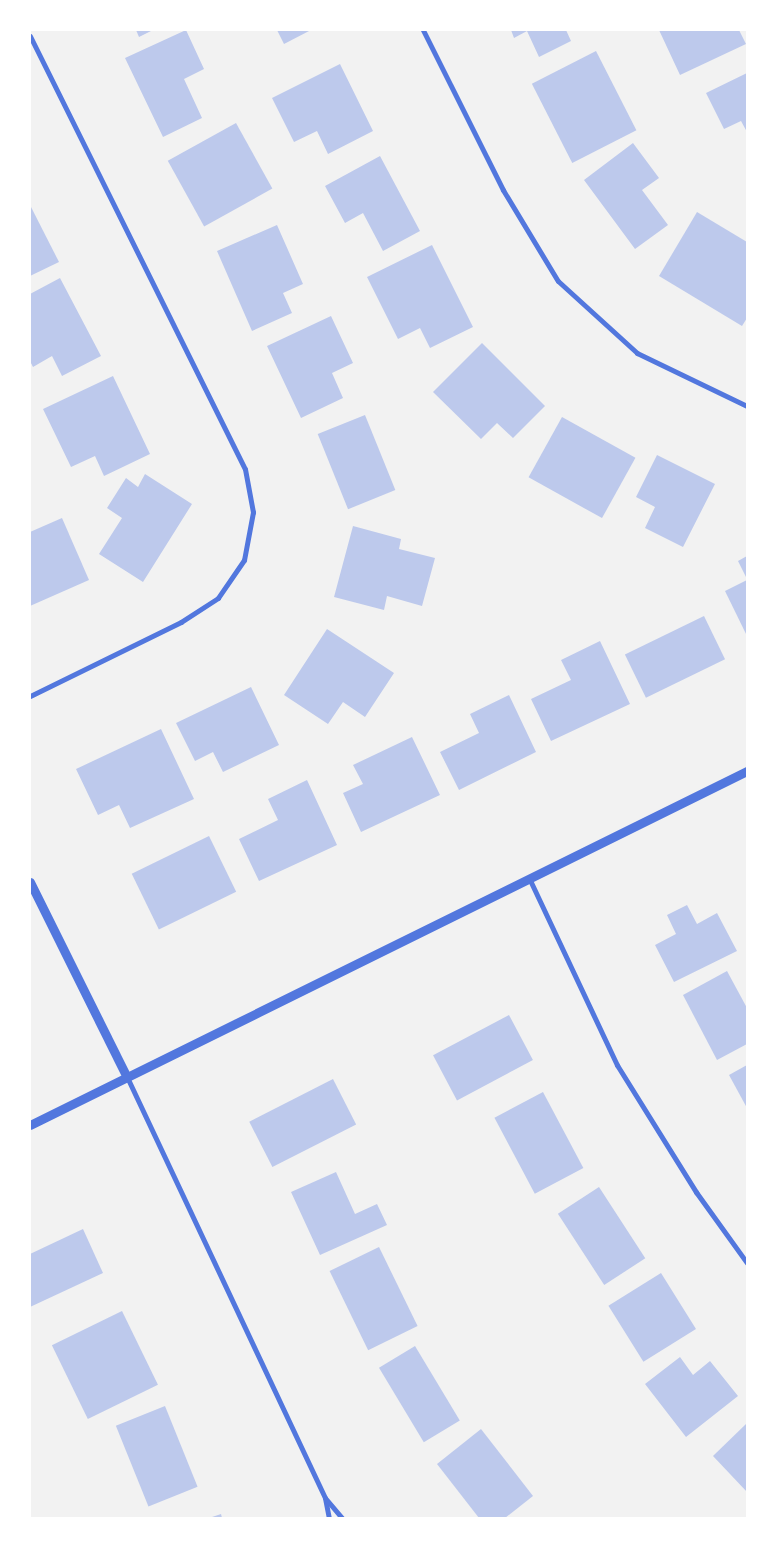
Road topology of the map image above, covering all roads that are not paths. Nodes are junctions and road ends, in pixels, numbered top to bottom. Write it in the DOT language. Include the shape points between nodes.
graph roads {
  1 [pos="423,30"];
  2 [pos="30,36"];
  3 [pos="747,406"];
  4 [pos="30,696"];
  5 [pos="747,771"];
  6 [pos="529,878"];
  7 [pos="30,882"];
  8 [pos="127,1077"];
  9 [pos="30,1125"];
  10 [pos="747,1263"];
  11 [pos="325,1498"];
  12 [pos="329,1518"];
  13 [pos="342,1518"];
  1 -- 3 [label="street" via="503,190 558,281 637,353"];
  2 -- 4 [label="street" via="245,469 253,512 244,560 218,598 180,622"];
  5 -- 6 [label="street"];
  6 -- 8 [label="street"];
  6 -- 10 [label="street" via="617,1065 696,1192"];
  7 -- 8 [label="street"];
  8 -- 9 [label="street"];
  8 -- 11 [label="street"];
  11 -- 12 [label="street"];
  11 -- 13 [label="street"];
}
